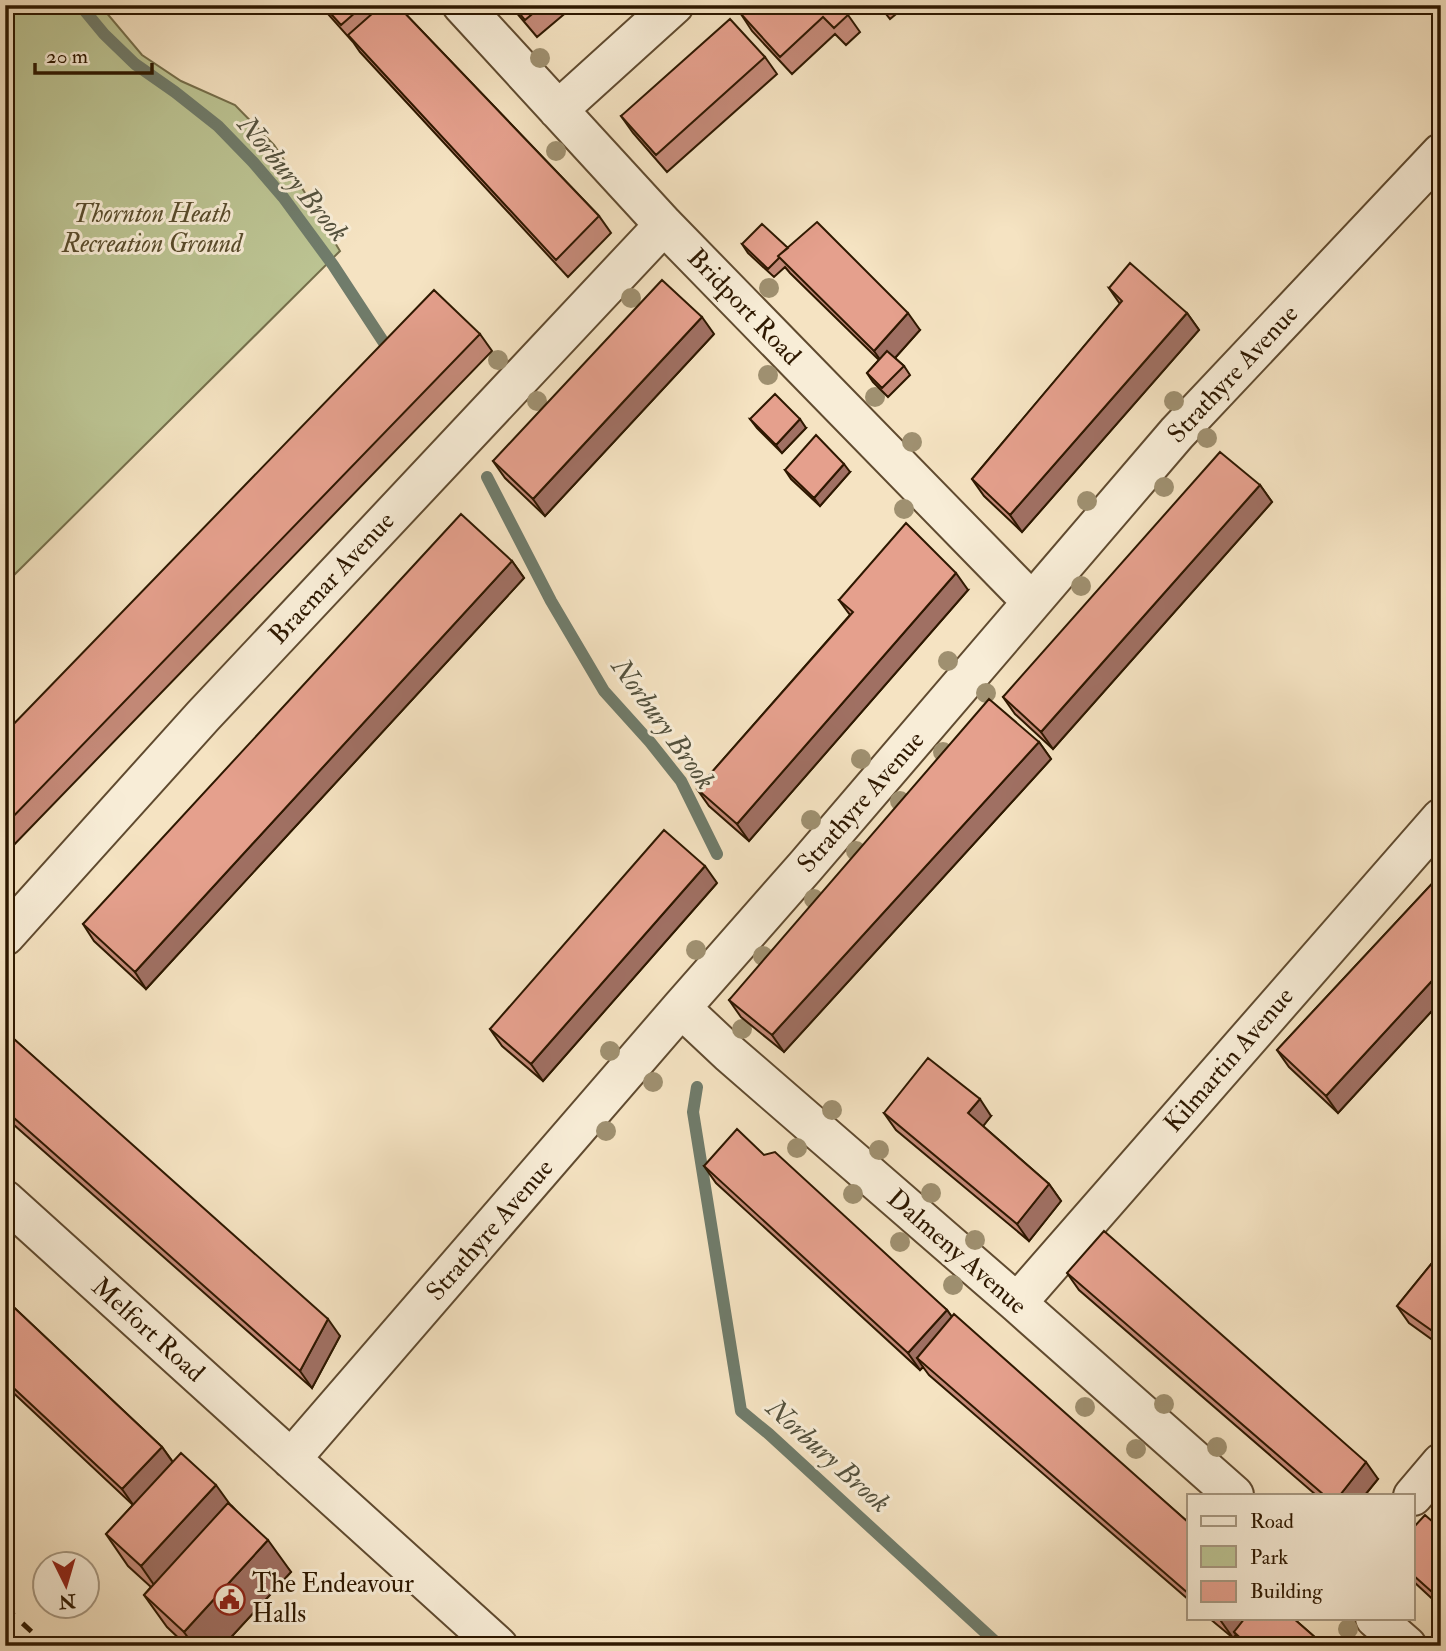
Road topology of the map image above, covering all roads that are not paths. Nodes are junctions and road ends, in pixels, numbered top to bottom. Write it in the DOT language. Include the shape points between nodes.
graph roads {
  1 [pos="462,5"];
  2 [pos="674,5"];
  3 [pos="558,110"];
  4 [pos="1441,153"];
  5 [pos="664,225"];
  6 [pos="1032,602"];
  7 [pos="1441,818"];
  8 [pos="5,936"];
  9 [pos="681,1008"];
  10 [pos="5,1200"];
  11 [pos="1017,1303"];
  12 [pos="291,1459"];
  13 [pos="1441,1463"];
  14 [pos="1233,1494"];
  15 [pos="1414,1495"];
  16 [pos="1377,1620"];
  17 [pos="498,1646"];
  18 [pos="1407,1646"];
  1 -- 3 [label="street, Bridport Road"];
  2 -- 3 [label="street"];
  3 -- 5 [label="street, Bridport Road"];
  4 -- 6 [label="street, Strathyre Avenue" via="1177,433"];
  5 -- 6 [label="street, Bridport Road"];
  5 -- 8 [label="street, Braemar Avenue" via="203,716"];
  6 -- 9 [label="street, Strathyre Avenue"];
  7 -- 11 [label="street, Kilmartin Avenue"];
  9 -- 11 [label="street, Dalmeny Avenue"];
  9 -- 12 [label="street, Strathyre Avenue"];
  10 -- 12 [label="street, Melfort Road"];
  11 -- 14 [label="street, Dalmeny Avenue"];
  12 -- 17 [label="street, Melfort Road"];
  13 -- 15 [label="street"];
  16 -- 18 [label="street"];
}
